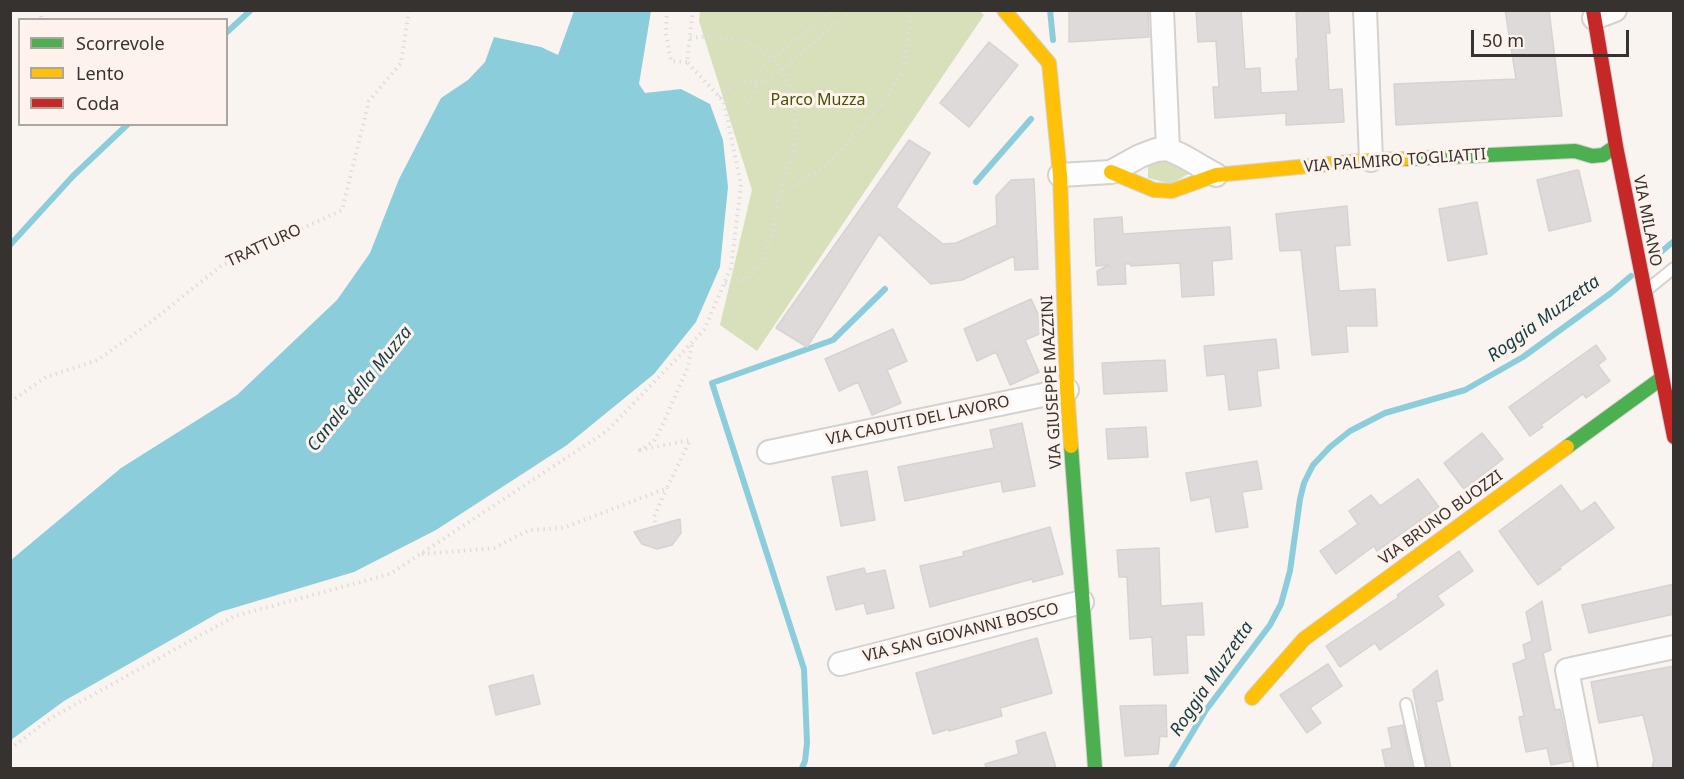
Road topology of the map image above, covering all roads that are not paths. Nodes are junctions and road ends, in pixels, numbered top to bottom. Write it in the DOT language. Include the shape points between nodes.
graph roads {
  1 [pos="1004,10"];
  2 [pos="1162,10"];
  3 [pos="1365,10"];
  4 [pos="1601,13"];
  5 [pos="1616,146"];
  6 [pos="1168,149"];
  7 [pos="1575,151"];
  8 [pos="1140,156"];
  9 [pos="1371,160"];
  10 [pos="1111,172"];
  11 [pos="1215,174"];
  12 [pos="1060,175"];
  13 [pos="1140,185"];
  14 [pos="1674,268"];
  15 [pos="1643,286"];
  16 [pos="1662,378"];
  17 [pos="1067,390"];
  18 [pos="1674,437"];
  19 [pos="769,452"];
  20 [pos="1082,602"];
  21 [pos="1674,647"];
  22 [pos="840,664"];
  23 [pos="1252,698"];
  24 [pos="1406,704"];
  25 [pos="1095,768"];
  26 [pos="1420,768"];
  27 [pos="1586,768"];
  1 -- 12 [label="street, VIA GIUSEPPE MAZZINI" via="1049,63"];
  2 -- 6 [label="street"];
  3 -- 9 [label="street"];
  4 -- 5 [label="street, VIA MILANO"];
  5 -- 7 [label="street, VIA PALMIRO TOGLIATTI" via="1590,143"];
  5 -- 15 [label="street, VIA MILANO"];
  6 -- 8 [label="street, VIA PALMIRO TOGLIATTI"];
  6 -- 11 [label="street"];
  7 -- 9 [label="street, VIA PALMIRO TOGLIATTI"];
  8 -- 10 [label="street, VIA PALMIRO TOGLIATTI"];
  8 -- 13 [label="street" via="1136,169"];
  9 -- 11 [label="street, VIA PALMIRO TOGLIATTI"];
  10 -- 12 [label="street, VIA PALMIRO TOGLIATTI"];
  10 -- 13 [label="street, VIA PALMIRO TOGLIATTI"];
  11 -- 13 [label="street, VIA PALMIRO TOGLIATTI" via="1172,191"];
  12 -- 17 [label="street, VIA GIUSEPPE MAZZINI"];
  14 -- 15 [label="lane"];
  15 -- 16 [label="street, VIA MILANO"];
  16 -- 18 [label="street, VIA MILANO"];
  16 -- 23 [label="street, VIA BRUNO BUOZZI" via="1304,639"];
  17 -- 19 [label="street, VIA CADUTI DEL LAVORO"];
  17 -- 20 [label="street, VIA GIUSEPPE MAZZINI"];
  20 -- 22 [label="street, VIA SAN GIOVANNI BOSCO"];
  20 -- 25 [label="street, VIA GIUSEPPE MAZZINI"];
  21 -- 27 [label="street" via="1567,670"];
  24 -- 26 [label="lane"];
}
